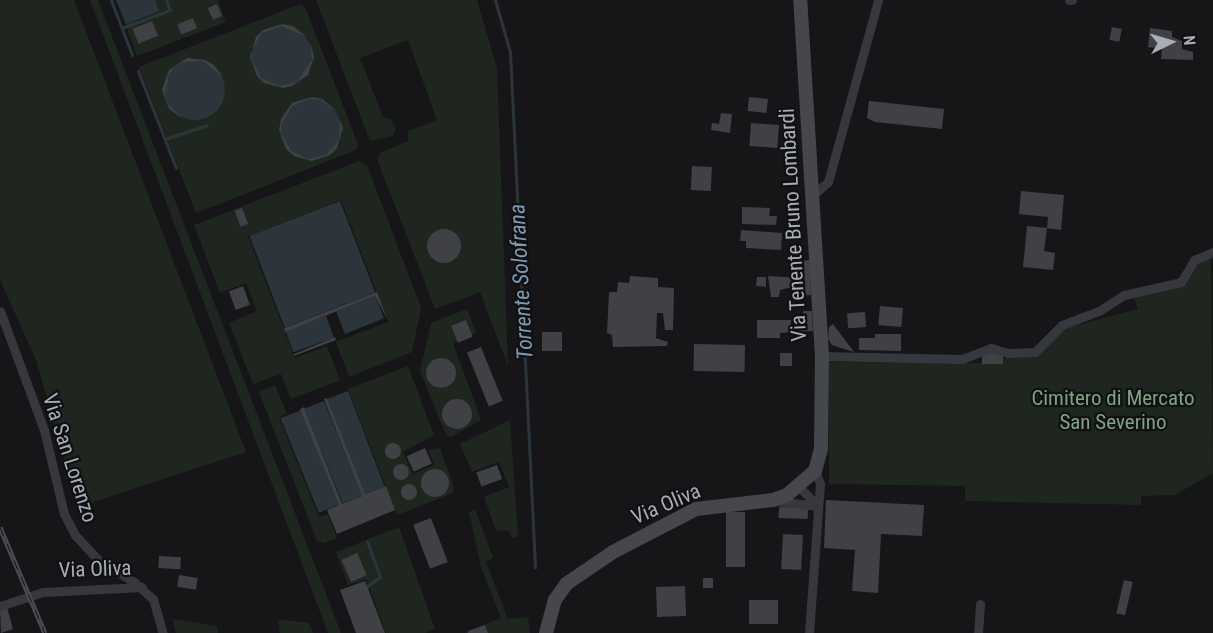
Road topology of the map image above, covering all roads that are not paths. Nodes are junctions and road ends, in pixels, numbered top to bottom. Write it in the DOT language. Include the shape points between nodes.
graph roads {
  1 [pos="800,0"];
  2 [pos="878,0"];
  3 [pos="813,195"];
  4 [pos="1213,252"];
  5 [pos="0,311"];
  6 [pos="822,356"];
  7 [pos="821,449"];
  8 [pos="815,471"];
  9 [pos="800,488"];
  10 [pos="773,500"];
  11 [pos="818,506"];
  12 [pos="142,587"];
  13 [pos="980,604"];
  14 [pos="0,606"];
  15 [pos="163,633"];
  16 [pos="546,633"];
  17 [pos="809,633"];
  18 [pos="978,633"];
  1 -- 3 [label="main road, Via Tenente Bruno Lombardi"];
  2 -- 3 [label="street" via="828,182"];
  3 -- 6 [label="main road, Via Tenente Bruno Lombardi"];
  4 -- 6 [label="street" via="1194,261 1181,282 1124,295 1099,311 1062,325 1035,352 1008,353 991,348 962,359"];
  5 -- 12 [label="street, Via San Lorenzo" via="44,430 64,514 75,535 97,559"];
  6 -- 7 [label="main road, Via Tenente Bruno Lombardi"];
  7 -- 8 [label="main road, Via Oliva"];
  8 -- 9 [label="main road, Via Oliva"];
  8 -- 11 [label="street" via="820,484"];
  9 -- 10 [label="main road, Via Oliva"];
  9 -- 11 [label="street"];
  10 -- 11 [label="street"];
  10 -- 16 [label="main road, Via Oliva" via="696,509 613,552 566,584 555,600"];
  11 -- 17 [label="street"];
  12 -- 14 [label="street, Via Oliva" via="43,592"];
  12 -- 15 [label="street, Via Oliva" via="153,599"];
  13 -- 18 [label="street"];
}
